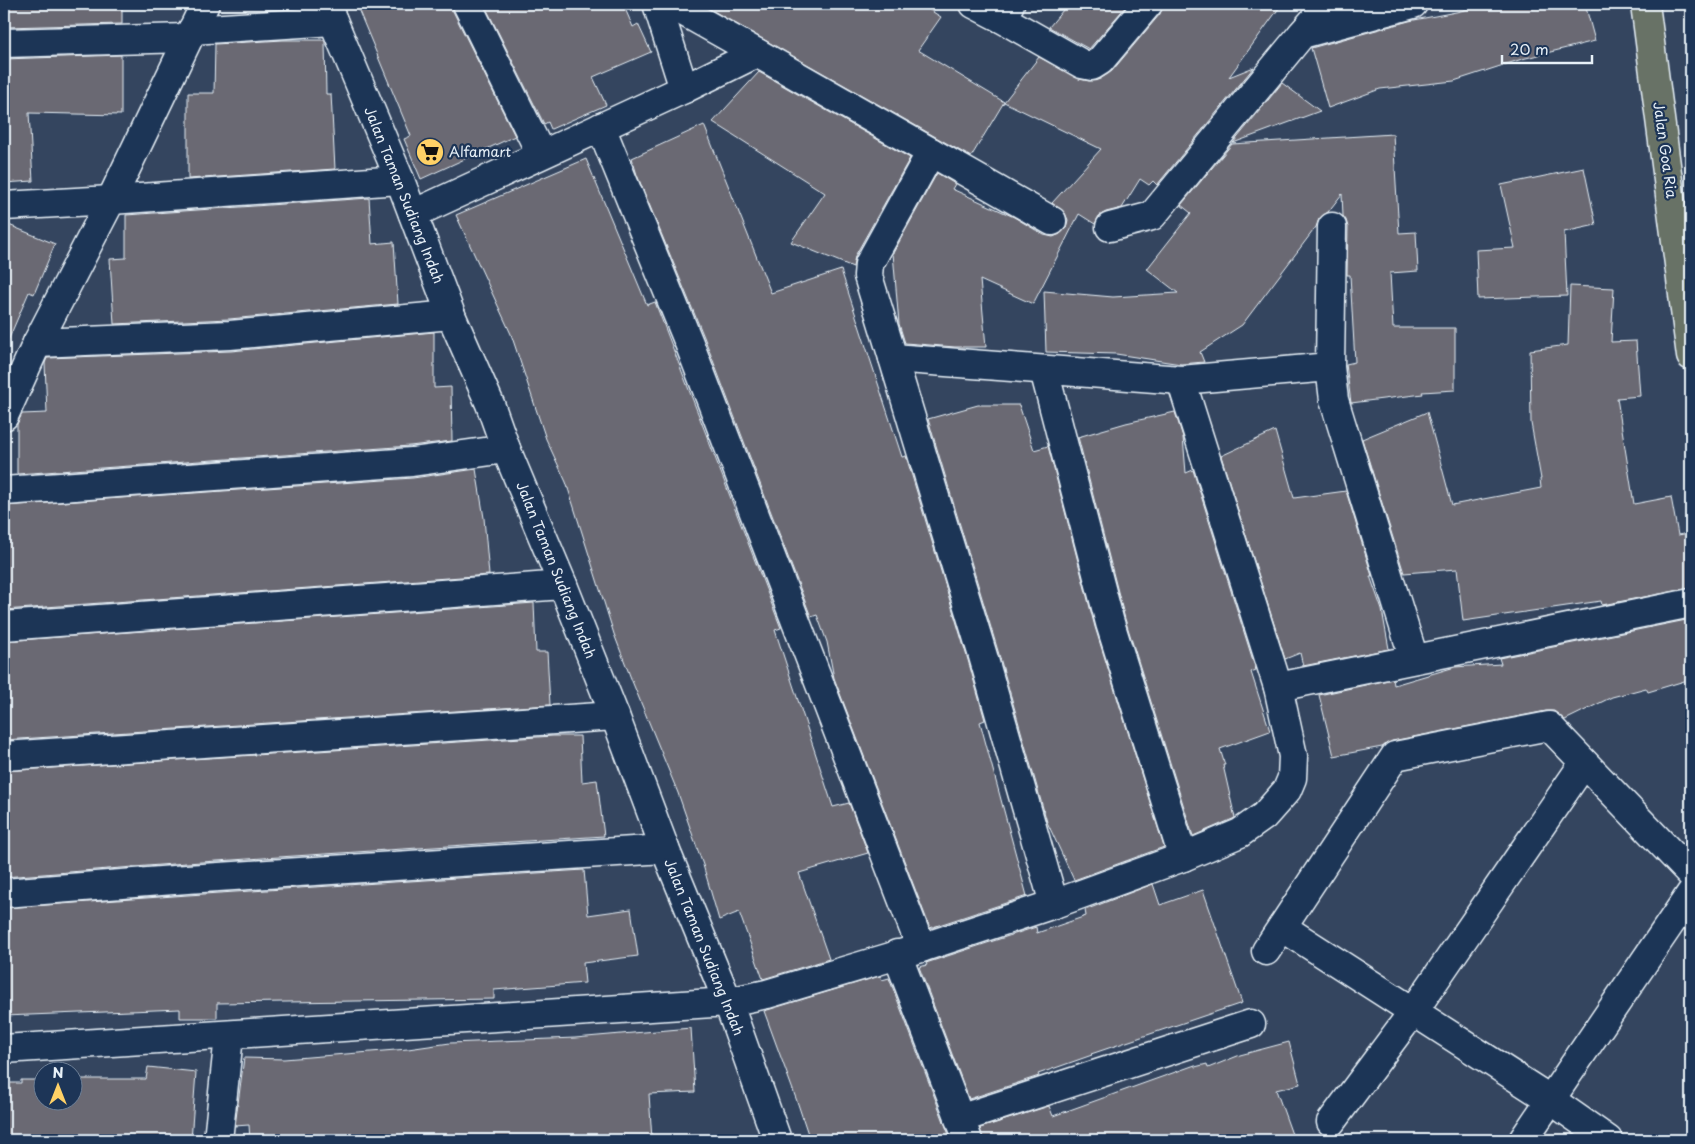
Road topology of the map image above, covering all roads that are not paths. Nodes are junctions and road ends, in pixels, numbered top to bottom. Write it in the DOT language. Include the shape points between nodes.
graph roads {
  1 [pos="205,4"];
  2 [pos="467,4"];
  3 [pos="661,4"];
  4 [pos="974,4"];
  5 [pos="1148,4"];
  6 [pos="1328,4"];
  7 [pos="1413,4"];
  8 [pos="1645,4"];
  9 [pos="1006,11"];
  10 [pos="329,13"];
  11 [pos="190,34"];
  12 [pos="1302,34"];
  13 [pos="4,43"];
  14 [pos="757,54"];
  15 [pos="684,89"];
  16 [pos="600,127"];
  17 [pos="931,152"];
  18 [pos="541,154"];
  19 [pos="400,180"];
  20 [pos="111,200"];
  21 [pos="4,206"];
  22 [pos="413,214"];
  23 [pos="1052,221"];
  24 [pos="1110,228"];
  25 [pos="1332,228"];
  26 [pos="451,315"];
  27 [pos="37,343"];
  28 [pos="1691,356"];
  29 [pos="893,358"];
  30 [pos="1330,367"];
  31 [pos="1044,370"];
  32 [pos="1181,380"];
  33 [pos="4,416"];
  34 [pos="506,449"];
  35 [pos="4,491"];
  36 [pos="563,585"];
  37 [pos="1691,603"];
  38 [pos="4,626"];
  39 [pos="1414,659"];
  40 [pos="1278,687"];
  41 [pos="615,716"];
  42 [pos="4,756"];
  43 [pos="1584,763"];
  44 [pos="665,849"];
  45 [pos="1183,857"];
  46 [pos="1691,874"];
  47 [pos="4,893"];
  48 [pos="1691,893"];
  49 [pos="1054,904"];
  50 [pos="1282,927"];
  51 [pos="1266,950"];
  52 [pos="909,951"];
  53 [pos="728,1002"];
  54 [pos="1413,1012"];
  55 [pos="1251,1024"];
  56 [pos="229,1036"];
  57 [pos="4,1049"];
  58 [pos="1551,1100"];
  59 [pos="1331,1122"];
  60 [pos="963,1129"];
  61 [pos="218,1140"];
  62 [pos="777,1140"];
  63 [pos="1523,1140"];
  64 [pos="1608,1140"];
  1 -- 11 [label="street"];
  2 -- 18 [label="street"];
  3 -- 14 [label="street"];
  3 -- 15 [label="street"];
  4 -- 9 [label="street"];
  5 -- 9 [label="street" via="1100,61 1092,66 1082,64"];
  6 -- 12 [label="street"];
  7 -- 12 [label="street"];
  8 -- 28 [label="main road, Jalan Goa Ria"];
  10 -- 11 [label="street"];
  10 -- 19 [label="street, Jalan Taman Sudiang Indah"];
  11 -- 13 [label="street"];
  11 -- 20 [label="street"];
  12 -- 24 [label="street" via="1152,216"];
  14 -- 15 [label="street"];
  14 -- 17 [label="street"];
  15 -- 16 [label="street"];
  16 -- 18 [label="street"];
  16 -- 52 [label="street" via="689,343"];
  17 -- 23 [label="street"];
  17 -- 29 [label="street" via="869,264 868,276"];
  18 -- 22 [label="street"];
  19 -- 20 [label="street"];
  19 -- 22 [label="street, Jalan Taman Sudiang Indah"];
  20 -- 21 [label="street"];
  20 -- 27 [label="street"];
  22 -- 26 [label="street, Jalan Taman Sudiang Indah"];
  25 -- 30 [label="street"];
  26 -- 27 [label="street" via="230,335"];
  26 -- 34 [label="street, Jalan Taman Sudiang Indah"];
  27 -- 33 [label="street"];
  29 -- 31 [label="street"];
  29 -- 49 [label="street"];
  30 -- 32 [label="street"];
  30 -- 39 [label="street" via="1334,400"];
  31 -- 32 [label="street"];
  31 -- 45 [label="street" via="1110,623"];
  32 -- 40 [label="street"];
  34 -- 35 [label="street" via="412,462"];
  34 -- 36 [label="street, Jalan Taman Sudiang Indah"];
  36 -- 38 [label="street"];
  36 -- 41 [label="street, Jalan Taman Sudiang Indah"];
  37 -- 39 [label="street"];
  39 -- 40 [label="street"];
  40 -- 45 [label="street" via="1293,756 1292,778 1287,790 1264,816 1240,833"];
  41 -- 42 [label="street"];
  41 -- 44 [label="street, Jalan Taman Sudiang Indah"];
  43 -- 46 [label="street"];
  43 -- 50 [label="street" via="1549,726 1396,756"];
  43 -- 54 [label="street"];
  44 -- 47 [label="street"];
  44 -- 53 [label="street, Jalan Taman Sudiang Indah"];
  45 -- 49 [label="street"];
  48 -- 58 [label="street"];
  49 -- 52 [label="street"];
  50 -- 51 [label="street"];
  50 -- 54 [label="street"];
  52 -- 53 [label="street" via="767,994"];
  52 -- 60 [label="street"];
  53 -- 56 [label="street"];
  53 -- 62 [label="street, Jalan Taman Sudiang Indah"];
  54 -- 58 [label="street"];
  54 -- 59 [label="street"];
  55 -- 60 [label="street"];
  56 -- 57 [label="street"];
  56 -- 61 [label="street"];
  58 -- 63 [label="street"];
  58 -- 64 [label="street"];
}
